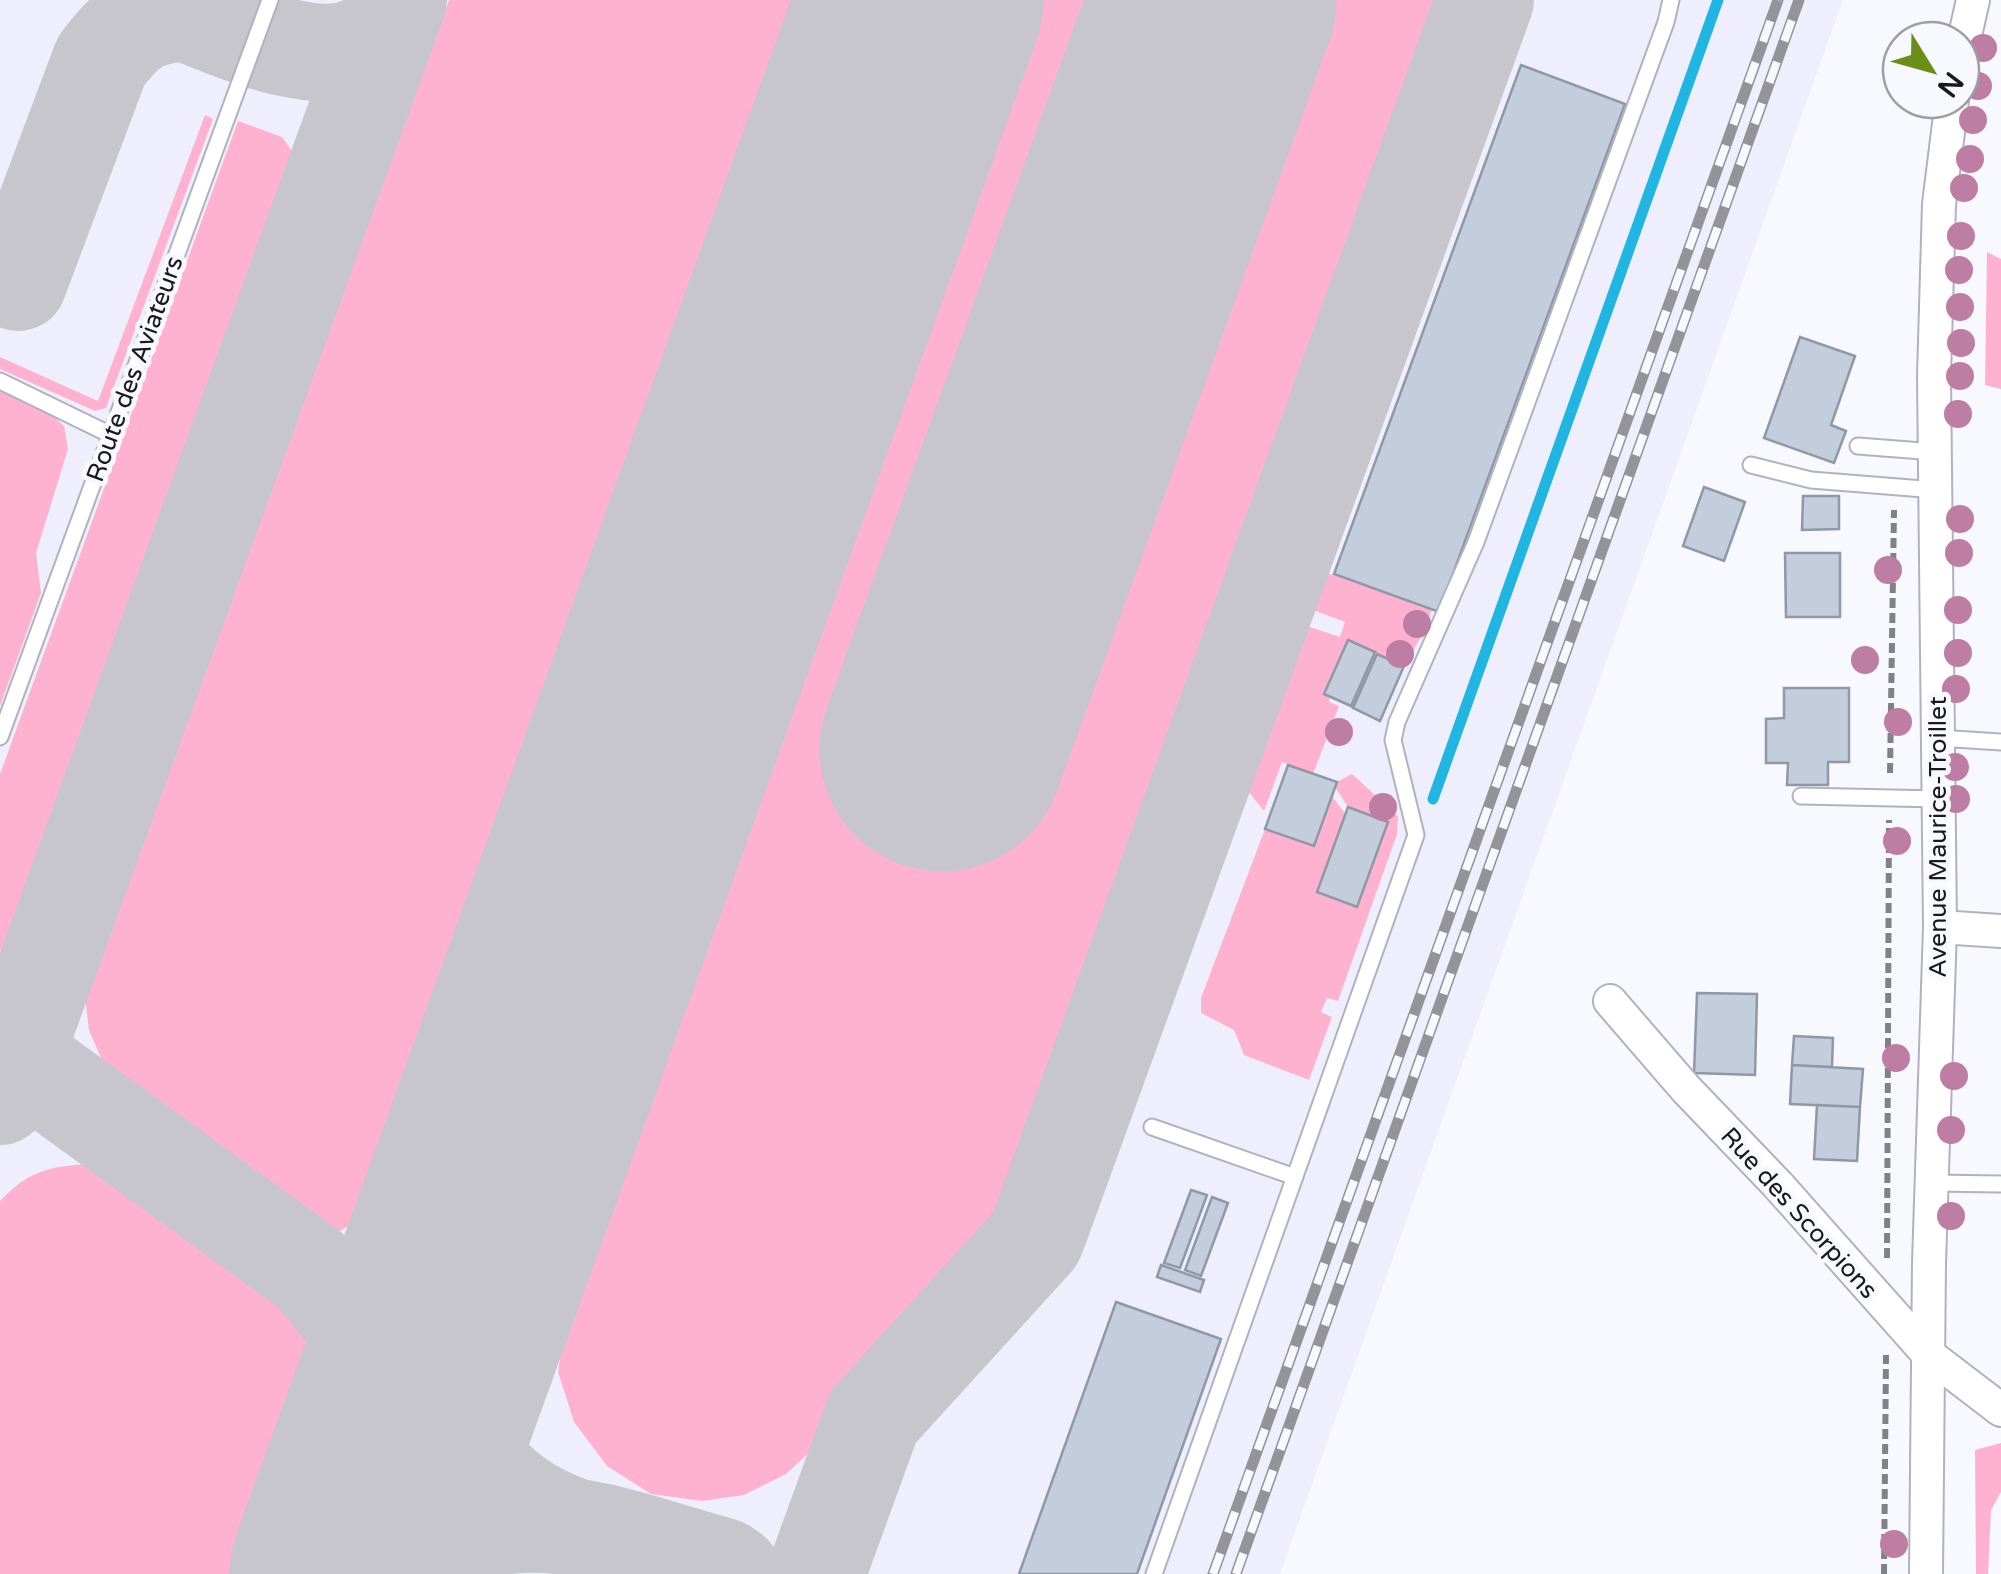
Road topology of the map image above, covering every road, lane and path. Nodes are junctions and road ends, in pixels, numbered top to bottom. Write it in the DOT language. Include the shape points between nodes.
graph roads {
  1 [pos="270,0"];
  2 [pos="1671,0"];
  3 [pos="1950,120"];
  4 [pos="0,382"];
  5 [pos="111,435"];
  6 [pos="1858,446"];
  7 [pos="1936,452"];
  8 [pos="1751,465"];
  9 [pos="1894,487"];
  10 [pos="1936,490"];
  11 [pos="0,737"];
  12 [pos="1938,738"];
  13 [pos="2001,742"];
  14 [pos="1801,796"];
  15 [pos="1890,798"];
  16 [pos="1939,799"];
  17 [pos="1940,927"];
  18 [pos="2001,931"];
  19 [pos="1610,1000"];
  20 [pos="1152,1127"];
  21 [pos="1292,1176"];
  22 [pos="1932,1183"];
  23 [pos="2001,1184"];
  24 [pos="1886,1310"];
  25 [pos="1929,1355"];
  26 [pos="2001,1410"];
  27 [pos="1154,1574"];
  28 [pos="1884,1574"];
  29 [pos="1926,1574"];
  1 -- 5 [label="lane, Route des Aviateurs"];
  2 -- 21 [label="lane" via="1476,542 1397,722 1394,740 1416,835"];
  3 -- 7 [label="street, Avenue Maurice-Troillet" via="1939,204"];
  4 -- 5 [label="lane"];
  5 -- 11 [label="lane, Route des Aviateurs"];
  6 -- 7 [label="lane"];
  7 -- 10 [label="street, Avenue Maurice-Troillet"];
  8 -- 9 [label="lane" via="1811,480"];
  9 -- 10 [label="lane"];
  9 -- 15 [label="path"];
  10 -- 12 [label="street, Avenue Maurice-Troillet"];
  12 -- 13 [label="lane"];
  12 -- 16 [label="street, Avenue Maurice-Troillet"];
  14 -- 15 [label="lane"];
  15 -- 16 [label="lane"];
  15 -- 24 [label="path"];
  16 -- 17 [label="street, Avenue Maurice-Troillet"];
  17 -- 18 [label="street"];
  17 -- 22 [label="street, Avenue Maurice-Troillet"];
  19 -- 24 [label="street, Rue des Scorpions"];
  20 -- 21 [label="lane"];
  21 -- 27 [label="lane"];
  22 -- 23 [label="lane"];
  22 -- 25 [label="street, Avenue Maurice-Troillet"];
  24 -- 25 [label="street, Rue des Scorpions"];
  24 -- 28 [label="path"];
  25 -- 26 [label="street, Rue des Scorpions"];
  25 -- 29 [label="street, Avenue Maurice-Troillet"];
}
